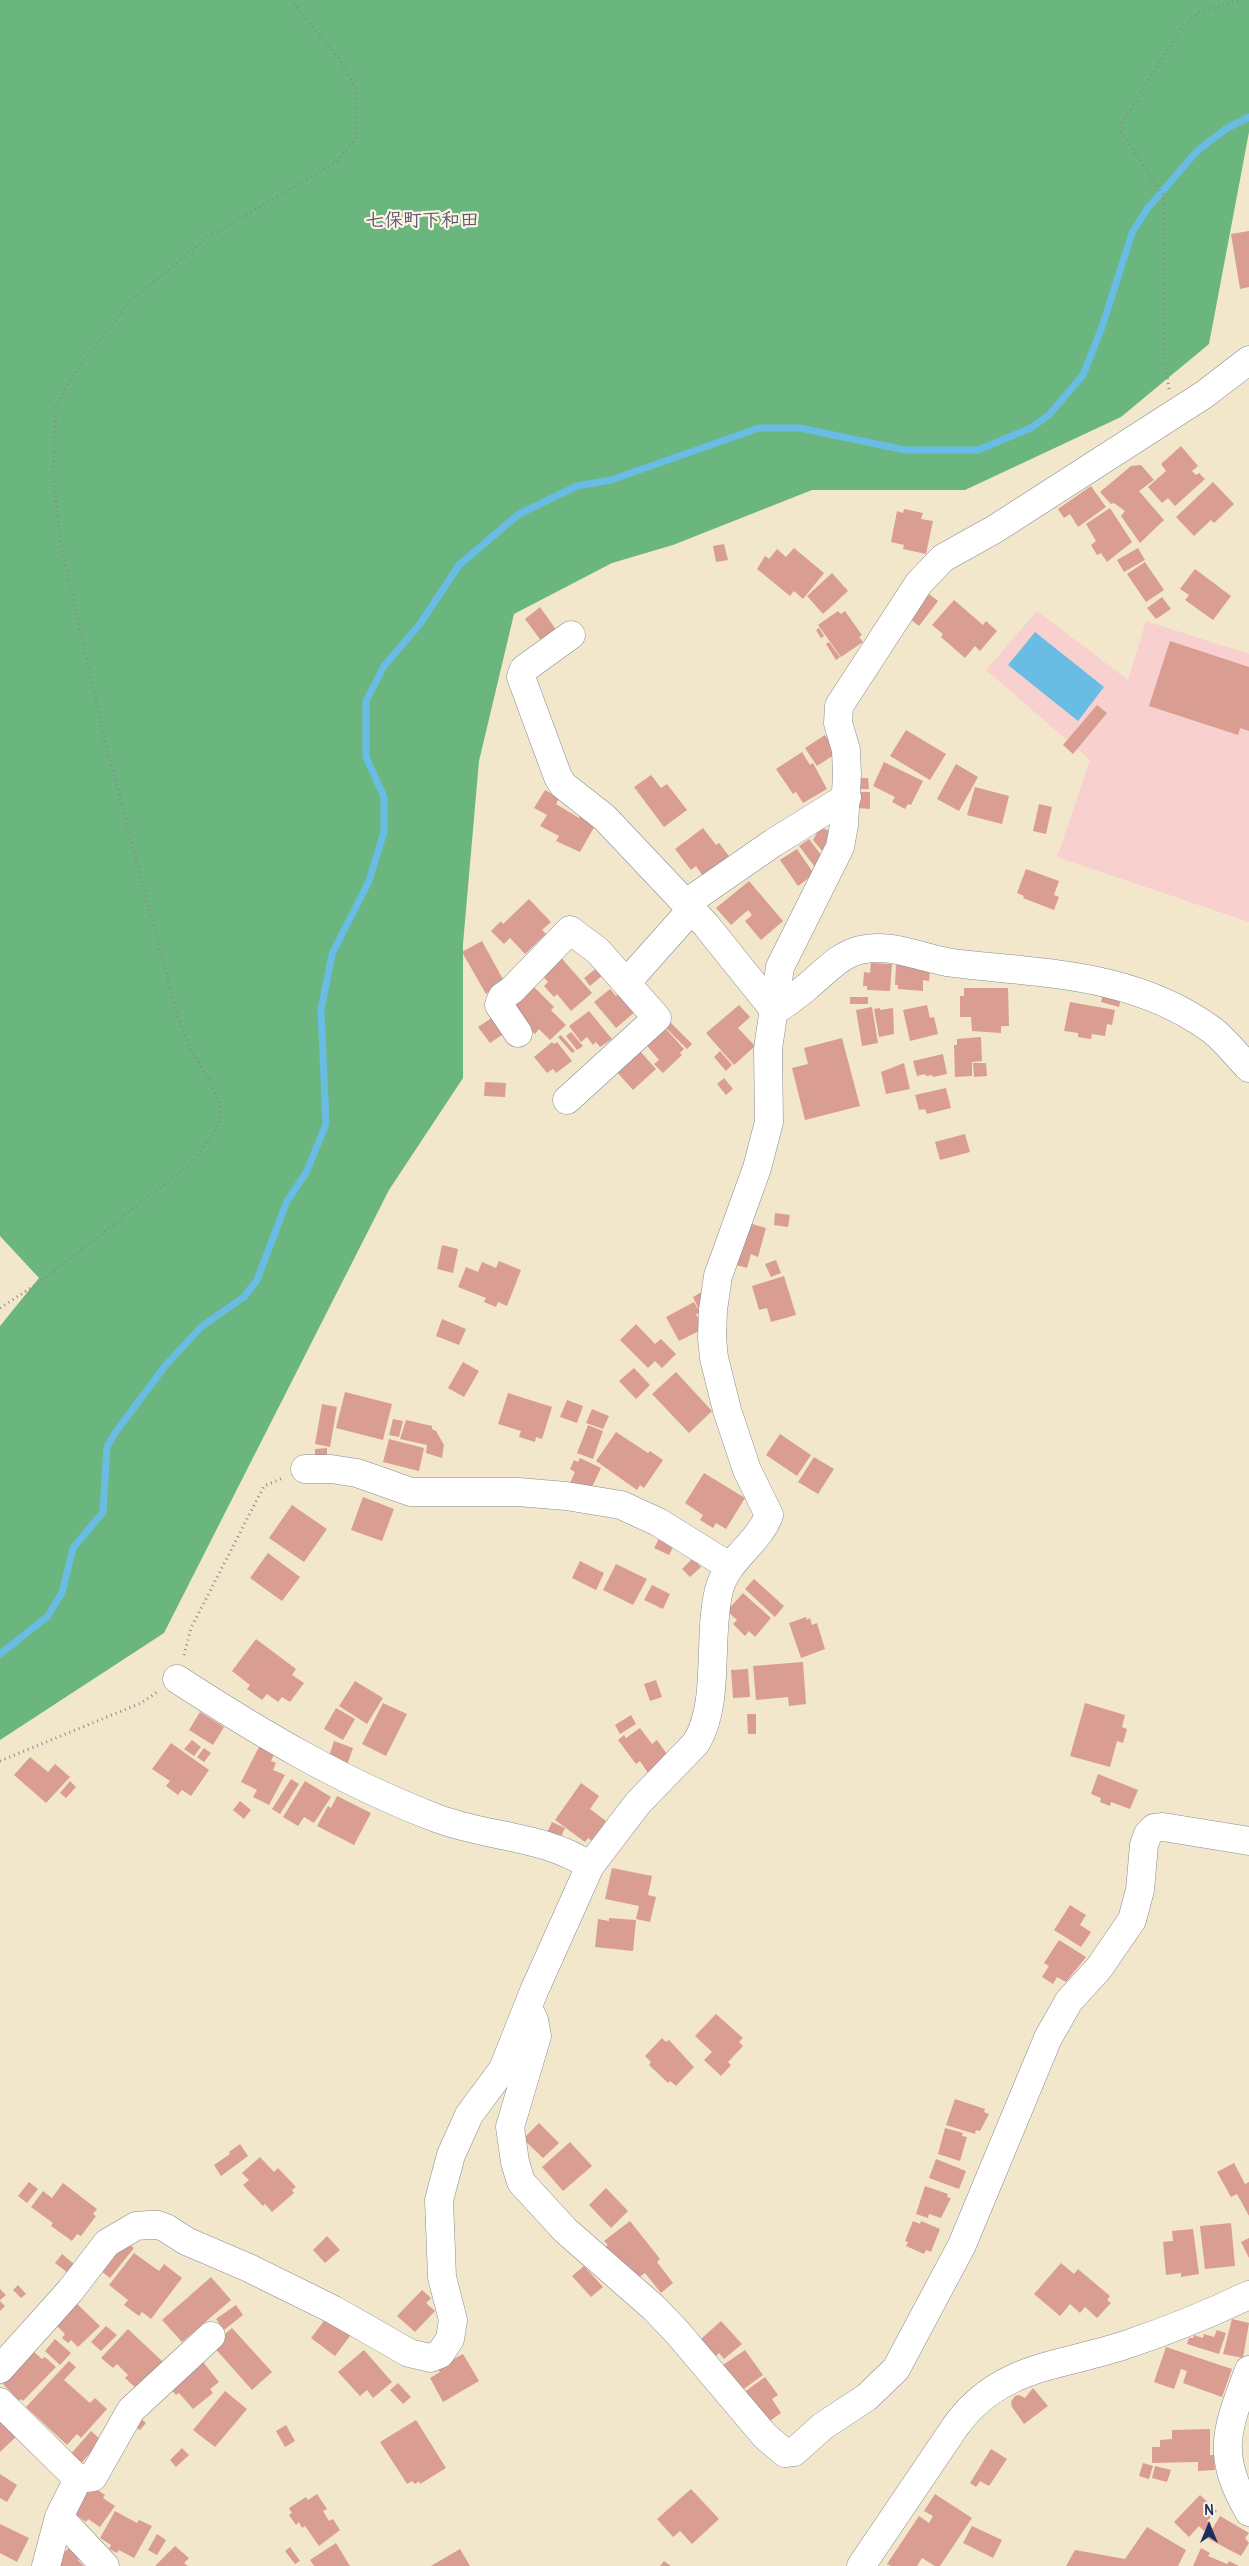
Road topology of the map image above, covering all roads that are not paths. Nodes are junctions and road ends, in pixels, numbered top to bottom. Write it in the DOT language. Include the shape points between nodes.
graph roads {
  1 [pos="1249,360"];
  2 [pos="571,635"];
  3 [pos="847,797"];
  4 [pos="688,907"];
  5 [pos="627,982"];
  6 [pos="774,1011"];
  7 [pos="518,1033"];
  8 [pos="1249,1068"];
  9 [pos="567,1100"];
  10 [pos="304,1469"];
  11 [pos="730,1566"];
  12 [pos="177,1679"];
  13 [pos="1249,1841"];
  14 [pos="590,1866"];
  15 [pos="528,2008"];
  16 [pos="1249,2295"];
  17 [pos="211,2336"];
  18 [pos="0,2369"];
  19 [pos="1249,2370"];
  20 [pos="0,2402"];
  21 [pos="78,2479"];
  22 [pos="1249,2512"];
  23 [pos="59,2517"];
  24 [pos="46,2566"];
  25 [pos="105,2566"];
  26 [pos="861,2566"];
  1 -- 3 [label="street" via="1205,394 995,529 944,558 919,583 839,706 838,723 846,750"];
  2 -- 4 [label="street" via="524,670 521,677 558,776 563,785 605,818"];
  3 -- 4 [label="street" via="789,832"];
  3 -- 6 [label="street" via="840,847 780,967"];
  4 -- 5 [label="street"];
  4 -- 6 [label="street" via="737,960"];
  5 -- 7 [label="street" via="598,951 570,930 502,997 499,1006"];
  5 -- 9 [label="street" via="657,1018"];
  6 -- 8 [label="street" via="807,988 838,960 857,950 884,949 951,962 1072,976 1144,992 1213,1031"];
  6 -- 11 [label="street" via="768,1048 768,1129 718,1276 713,1310 714,1358 727,1410 746,1470 769,1515"];
  10 -- 11 [label="street" via="357,1473 411,1492 518,1492 621,1505 658,1522"];
  11 -- 14 [label="street" via="722,1580 714,1617 705,1728 696,1743 619,1825"];
  12 -- 14 [label="street" via="300,1755 420,1812 460,1827 559,1848"];
  13 -- 15 [label="street" via="1163,1827 1154,1828 1148,1834 1132,1920 1099,1968 1069,2001 1048,2038 962,2245 896,2368 867,2397 823,2426 794,2452 786,2453 765,2436 654,2308 565,2230 521,2182 514,2162 510,2127 537,2036"];
  14 -- 15 [label="street"];
  15 -- 18 [label="street" via="503,2069 469,2115 447,2168 439,2200 440,2229 442,2277 453,2320 450,2339 440,2354 430,2358 409,2353 316,2301 158,2224 149,2224 136,2226 107,2243 70,2291"];
  16 -- 26 [label="street" via="1124,2345 1011,2378 981,2396 969,2407"];
  17 -- 21 [label="street" via="131,2410 93,2477"];
  19 -- 22 [label="street" via="1231,2419 1226,2446 1229,2470"];
  20 -- 21 [label="street"];
  21 -- 23 [label="street"];
  23 -- 24 [label="street"];
  23 -- 25 [label="street"];
}
